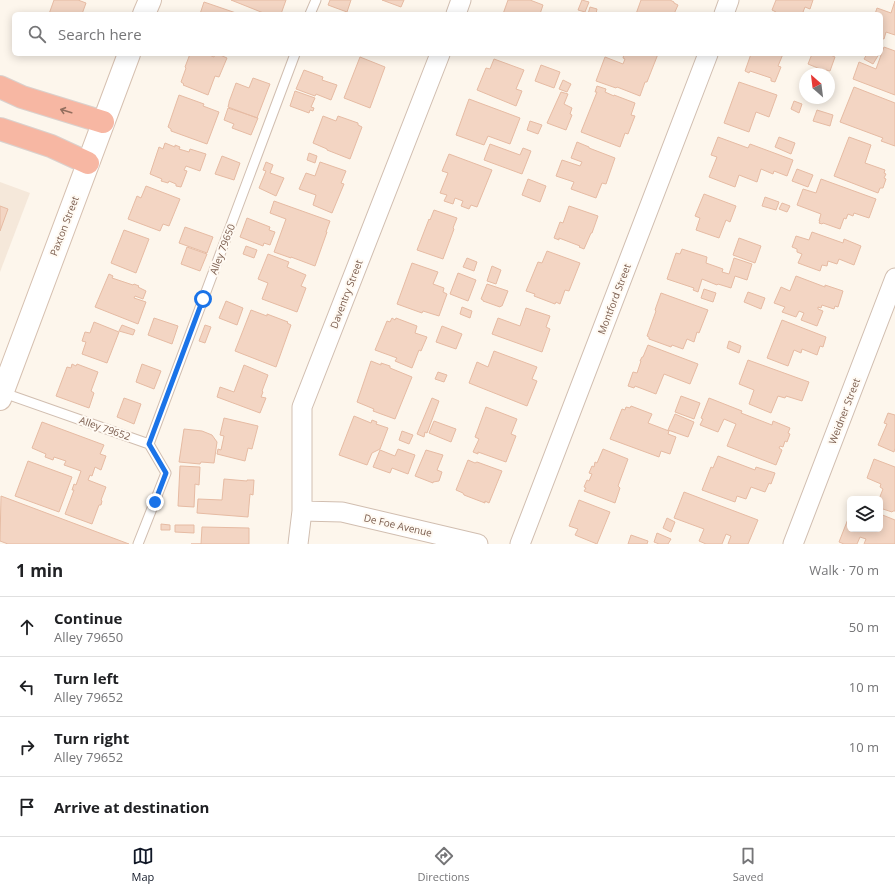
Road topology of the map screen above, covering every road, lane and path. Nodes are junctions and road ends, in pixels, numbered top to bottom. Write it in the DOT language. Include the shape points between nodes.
graph roads {
  1 [pos="150,0"];
  2 [pos="316,0"];
  3 [pos="461,0"];
  4 [pos="729,0"];
  5 [pos="145,12"];
  6 [pos="311,12"];
  7 [pos="457,12"];
  8 [pos="725,12"];
  9 [pos="128,56"];
  10 [pos="294,56"];
  11 [pos="439,56"];
  12 [pos="707,56"];
  13 [pos="0,87"];
  14 [pos="103,122"];
  15 [pos="0,129"];
  16 [pos="88,163"];
  17 [pos="895,278"];
  18 [pos="1,394"];
  19 [pos="149,444"];
  20 [pos="302,511"];
  21 [pos="138,544"];
  22 [pos="298,544"];
  23 [pos="478,544"];
  24 [pos="520,544"];
  25 [pos="793,544"];
  1 -- 5 [label="street"];
  2 -- 6 [label="lane"];
  3 -- 7 [label="street"];
  4 -- 8 [label="street"];
  9 -- 14 [label="street, Paxton Street"];
  10 -- 19 [label="lane, Alley 79650"];
  11 -- 20 [label="street, Daventry Street" via="302,407"];
  12 -- 24 [label="street, Montford Street"];
  14 -- 13 [label="highway, one-way" via="22,98"];
  14 -- 16 [label="street, Paxton Street"];
  15 -- 16 [label="highway" via="51,146"];
  16 -- 18 [label="street, Paxton Street"];
  17 -- 25 [label="street, Weidner Street"];
  18 -- 19 [label="lane, Alley 79652"];
  19 -- 21 [label="lane" via="166,473"];
  20 -- 22 [label="street, Daventry Street"];
  20 -- 23 [label="street, De Foe Avenue" via="342,512"];
}
